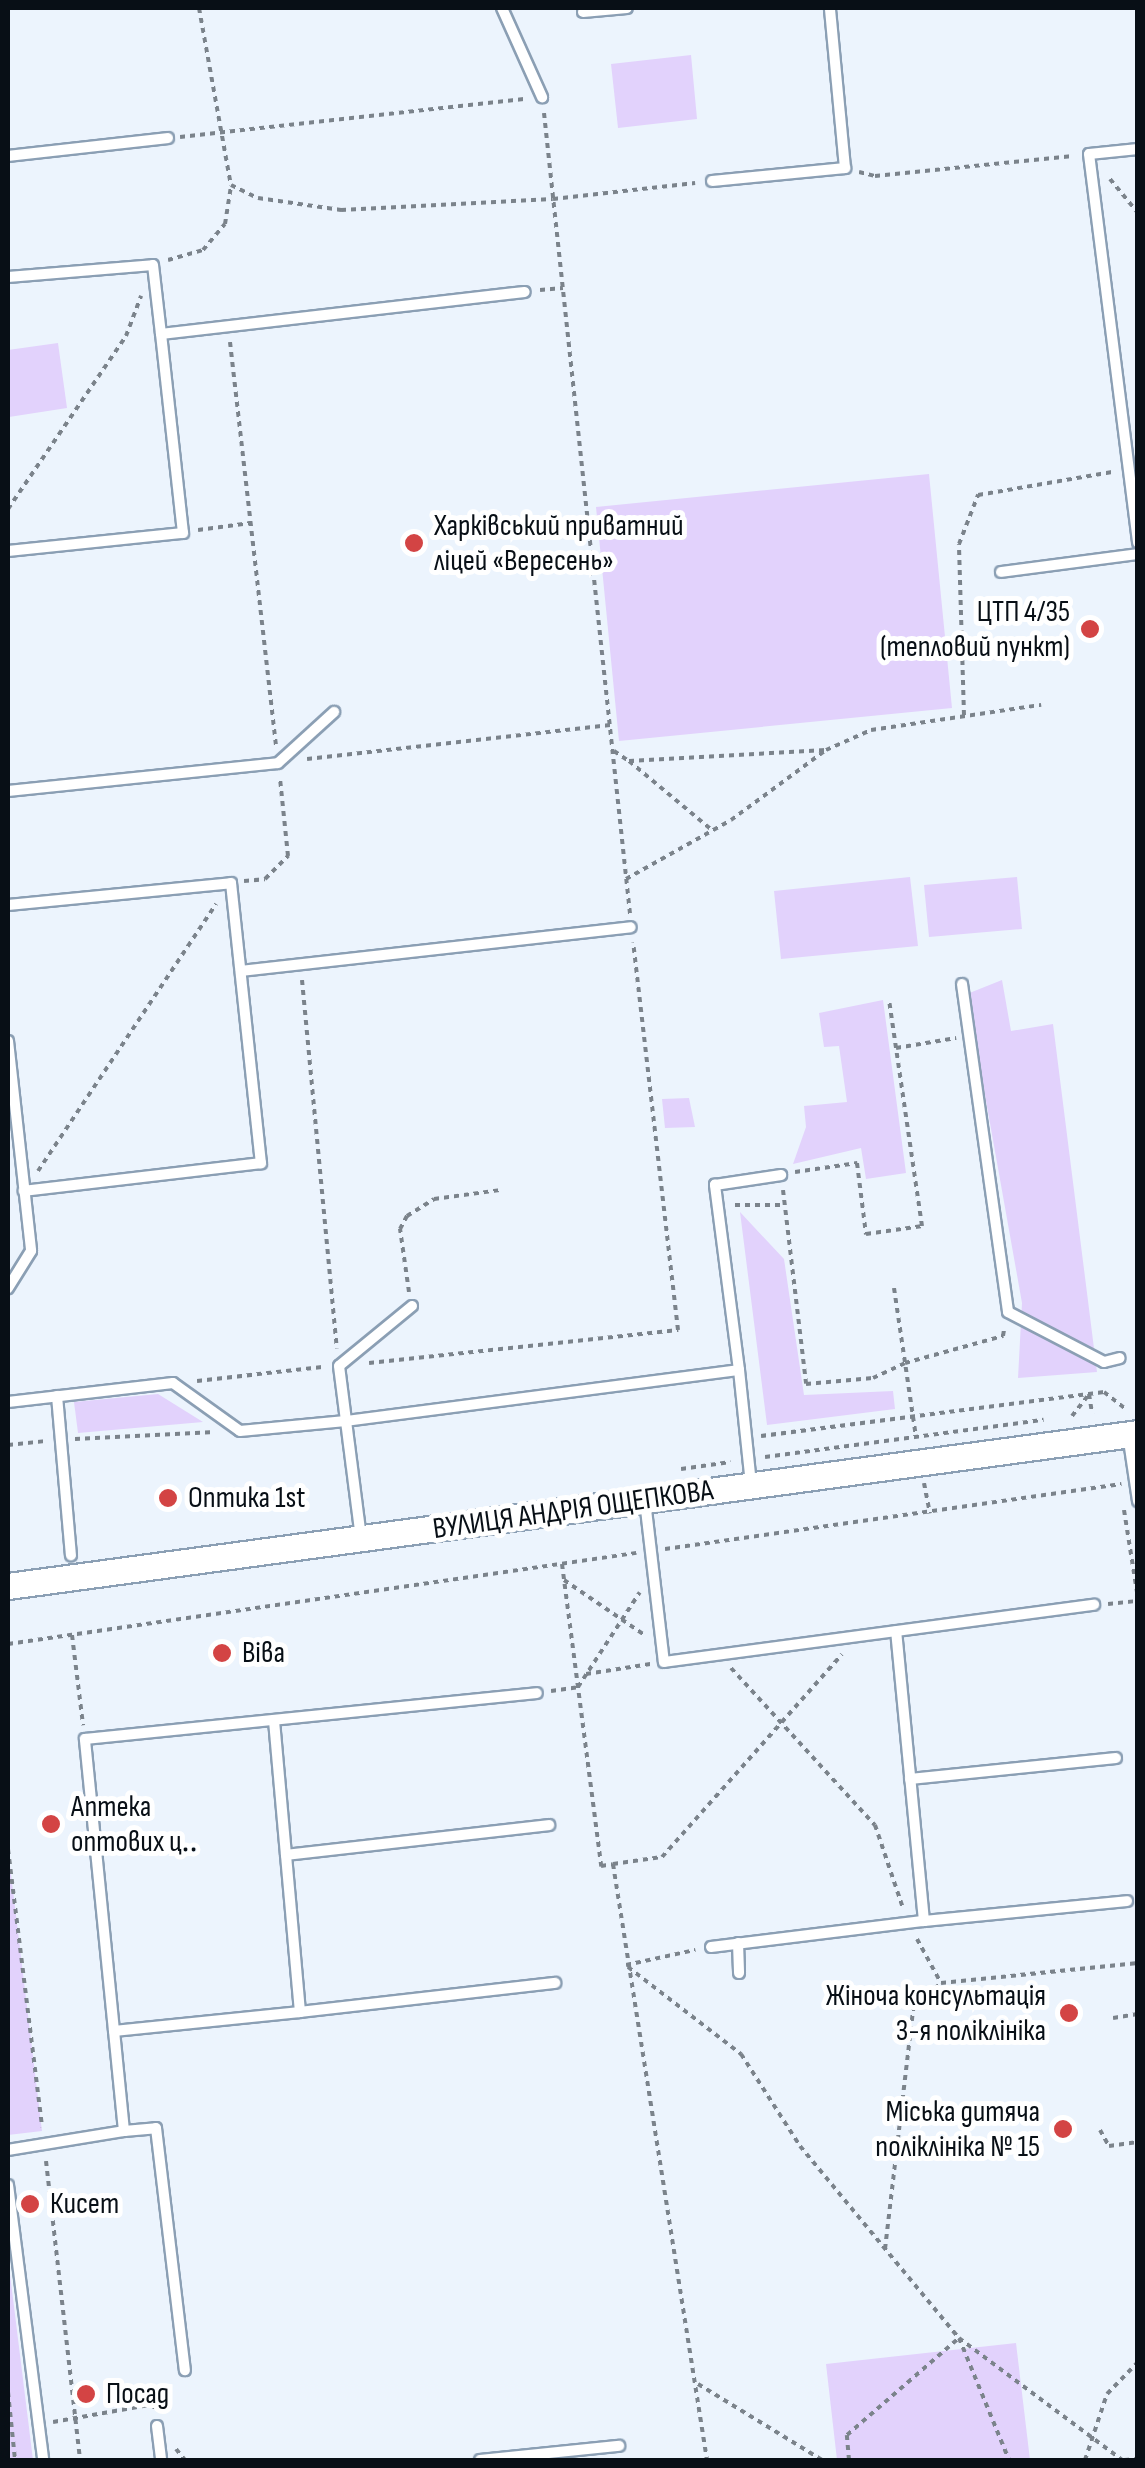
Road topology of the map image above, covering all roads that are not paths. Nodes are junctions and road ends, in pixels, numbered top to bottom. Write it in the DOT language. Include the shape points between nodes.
graph roads {
  1 [pos="502,8"];
  2 [pos="627,8"];
  3 [pos="830,8"];
  4 [pos="583,12"];
  5 [pos="542,96"];
  6 [pos="168,138"];
  7 [pos="1138,149"];
  8 [pos="8,156"];
  9 [pos="712,181"];
  10 [pos="8,277"];
  11 [pos="525,292"];
  12 [pos="161,334"];
  13 [pos="1138,543"];
  14 [pos="8,552"];
  15 [pos="1138,554"];
  16 [pos="1001,572"];
  17 [pos="334,712"];
  18 [pos="8,790"];
  19 [pos="8,905"];
  20 [pos="632,927"];
  21 [pos="241,971"];
  22 [pos="962,984"];
  23 [pos="8,1041"];
  24 [pos="782,1174"];
  25 [pos="24,1191"];
  26 [pos="8,1288"];
  27 [pos="412,1306"];
  28 [pos="1120,1358"];
  29 [pos="739,1370"];
  30 [pos="57,1396"];
  31 [pos="8,1402"];
  32 [pos="346,1421"];
  33 [pos="1131,1426"];
  34 [pos="750,1472"];
  35 [pos="644,1500"];
  36 [pos="1138,1502"];
  37 [pos="361,1538"];
  38 [pos="70,1555"];
  39 [pos="8,1586"];
  40 [pos="1094,1605"];
  41 [pos="896,1631"];
  42 [pos="537,1694"];
  43 [pos="274,1720"];
  44 [pos="1116,1758"];
  45 [pos="910,1779"];
  46 [pos="549,1825"];
  47 [pos="286,1854"];
  48 [pos="1127,1901"];
  49 [pos="924,1921"];
  50 [pos="738,1943"];
  51 [pos="711,1947"];
  52 [pos="739,1973"];
  53 [pos="555,1983"];
  54 [pos="300,2012"];
  55 [pos="114,2031"];
  56 [pos="124,2131"];
  57 [pos="8,2150"];
  58 [pos="8,2185"];
  59 [pos="185,2370"];
  60 [pos="158,2426"];
  61 [pos="619,2446"];
  62 [pos="43,2460"];
  63 [pos="161,2460"];
  64 [pos="480,2460"];
  1 -- 5 [label="lane"];
  2 -- 4 [label="lane"];
  3 -- 9 [label="lane" via="845,168"];
  6 -- 8 [label="lane"];
  7 -- 13 [label="lane" via="1089,154"];
  10 -- 12 [label="lane" via="153,264"];
  11 -- 12 [label="lane"];
  12 -- 14 [label="lane" via="183,532"];
  15 -- 16 [label="lane"];
  17 -- 18 [label="lane" via="278,763"];
  19 -- 21 [label="lane" via="231,883"];
  20 -- 21 [label="lane"];
  21 -- 25 [label="lane" via="262,1163"];
  22 -- 28 [label="lane" via="1008,1312 1104,1362"];
  23 -- 25 [label="lane"];
  24 -- 29 [label="lane" via="715,1185"];
  25 -- 26 [label="lane" via="30,1250"];
  27 -- 32 [label="lane" via="339,1366"];
  29 -- 32 [label="lane"];
  29 -- 34 [label="lane"];
  30 -- 31 [label="lane"];
  30 -- 32 [label="lane" via="173,1383 240,1431"];
  30 -- 38 [label="lane"];
  32 -- 37 [label="lane"];
  33 -- 34 [label="street, ВУЛИЦЯ АНДРІЯ ОЩЕПКОВА"];
  33 -- 36 [label="lane"];
  34 -- 35 [label="street, ВУЛИЦЯ АНДРІЯ ОЩЕПКОВА"];
  35 -- 37 [label="street, ВУЛИЦЯ АНДРІЯ ОЩЕПКОВА"];
  35 -- 41 [label="lane" via="664,1662"];
  37 -- 39 [label="street, ВУЛИЦЯ АНДРІЯ ОЩЕПКОВА"];
  40 -- 41 [label="lane"];
  41 -- 45 [label="lane"];
  42 -- 43 [label="lane"];
  43 -- 47 [label="lane"];
  43 -- 55 [label="lane" via="85,1739"];
  44 -- 45 [label="lane"];
  45 -- 49 [label="lane"];
  46 -- 47 [label="lane"];
  47 -- 54 [label="lane"];
  48 -- 49 [label="lane"];
  49 -- 50 [label="lane"];
  50 -- 51 [label="lane"];
  50 -- 52 [label="lane"];
  53 -- 54 [label="lane"];
  54 -- 55 [label="lane"];
  55 -- 56 [label="lane"];
  56 -- 57 [label="lane"];
  56 -- 59 [label="lane" via="156,2128"];
  58 -- 62 [label="lane"];
  60 -- 63 [label="lane"];
  61 -- 64 [label="lane"];
}
